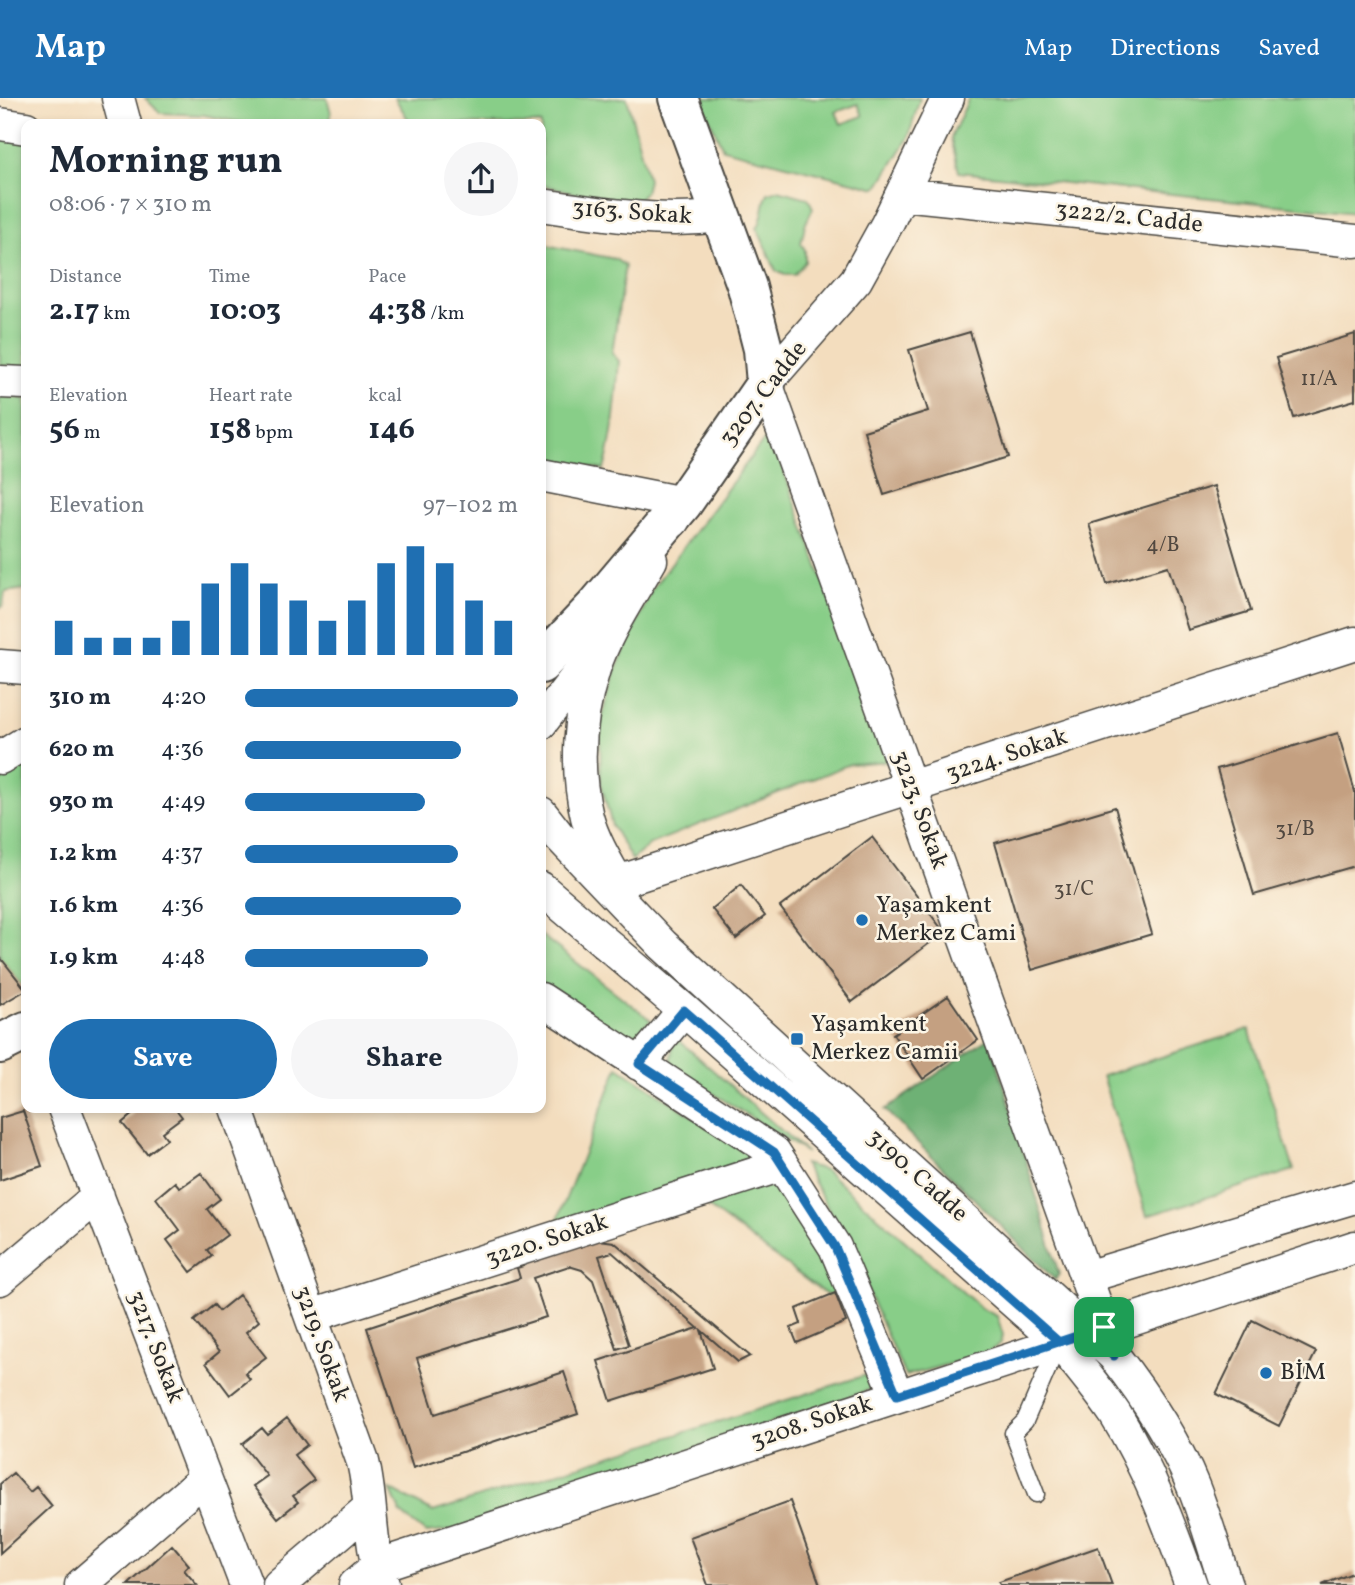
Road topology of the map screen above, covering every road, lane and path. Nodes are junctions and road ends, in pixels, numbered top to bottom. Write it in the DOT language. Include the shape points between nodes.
graph roads {
  1 [pos="118,98"];
  2 [pos="678,98"];
  3 [pos="948,98"];
  4 [pos="124,119"];
  5 [pos="0,124"];
  6 [pos="21,127"];
  7 [pos="902,194"];
  8 [pos="546,206"];
  9 [pos="722,216"];
  10 [pos="1355,241"];
  11 [pos="0,382"];
  12 [pos="21,383"];
  13 [pos="766,383"];
  14 [pos="546,476"];
  15 [pos="684,503"];
  16 [pos="619,615"];
  17 [pos="1355,643"];
  18 [pos="546,658"];
  19 [pos="0,666"];
  20 [pos="21,668"];
  21 [pos="546,717"];
  22 [pos="21,746"];
  23 [pos="0,758"];
  24 [pos="911,787"];
  25 [pos="546,819"];
  26 [pos="618,882"];
  27 [pos="546,892"];
  28 [pos="663,945"];
  29 [pos="546,1002"];
  30 [pos="684,1010"];
  31 [pos="21,1034"];
  32 [pos="0,1044"];
  33 [pos="639,1064"];
  34 [pos="66,1113"];
  35 [pos="238,1113"];
  36 [pos="782,1165"];
  37 [pos="97,1196"];
  38 [pos="1355,1197"];
  39 [pos="1355,1247"];
  40 [pos="1086,1277"];
  41 [pos="0,1279"];
  42 [pos="311,1316"];
  43 [pos="1103,1338"];
  44 [pos="1059,1342"];
  45 [pos="897,1395"];
  46 [pos="205,1478"];
  47 [pos="1036,1494"];
  48 [pos="369,1508"];
  49 [pos="372,1579"];
  50 [pos="81,1585"];
  51 [pos="246,1585"];
  52 [pos="279,1585"];
  53 [pos="1191,1585"];
  54 [pos="1226,1585"];
  1 -- 4 [label="street"];
  2 -- 9 [label="street"];
  3 -- 7 [label="street, 3207. Cadde"];
  5 -- 6 [label="street"];
  7 -- 10 [label="street, 3222/2. Cadde"];
  7 -- 13 [label="street, 3207. Cadde" via="856,280"];
  8 -- 9 [label="street, 3163. Sokak" via="641,218"];
  9 -- 13 [label="street" via="756,316"];
  11 -- 12 [label="street"];
  13 -- 15 [label="street, 3207. Cadde"];
  13 -- 24 [label="street, 3223. Sokak"];
  14 -- 15 [label="street"];
  15 -- 16 [label="street"];
  15 -- 18 [label="street, 3207. Cadde"];
  16 -- 21 [label="street"];
  16 -- 26 [label="street" via="594,668 579,747 587,818"];
  17 -- 24 [label="street, 3224. Sokak"];
  19 -- 20 [label="street"];
  22 -- 23 [label="street"];
  24 -- 26 [label="street, 3224. Sokak"];
  24 -- 40 [label="street, 3223. Sokak"];
  25 -- 28 [label="street, 3190. Cadde"];
  26 -- 28 [label="street"];
  27 -- 30 [label="street, 3190. Cadde"];
  28 -- 43 [label="street, 3190. Cadde"];
  29 -- 33 [label="street"];
  30 -- 33 [label="street"];
  30 -- 44 [label="street, 3190. Cadde"];
  31 -- 32 [label="street"];
  33 -- 36 [label="street" via="774,1152"];
  34 -- 37 [label="street, 3217. Sokak"];
  35 -- 42 [label="street, 3219. Sokak"];
  36 -- 42 [label="street, 3220. Sokak"];
  36 -- 45 [label="street" via="835,1247"];
  37 -- 41 [label="street"];
  37 -- 46 [label="street, 3217. Sokak"];
  38 -- 40 [label="street"];
  39 -- 43 [label="street, 3208. Sokak"];
  40 -- 43 [label="street, 3223. Sokak"];
  42 -- 48 [label="street, 3219. Sokak" via="363,1462"];
  43 -- 44 [label="street, 3208. Sokak"];
  43 -- 54 [label="street, 3190. Cadde" via="1155,1414 1194,1487"];
  44 -- 45 [label="street, 3208. Sokak"];
  44 -- 47 [label="lane" via="1025,1421 1013,1433"];
  44 -- 53 [label="street, 3190. Cadde" via="1091,1380 1135,1449"];
  45 -- 49 [label="street, 3208. Sokak"];
  46 -- 50 [label="street"];
  46 -- 51 [label="street, 3217. Sokak"];
  48 -- 49 [label="street, 3219. Sokak"];
  48 -- 52 [label="street"];
}
